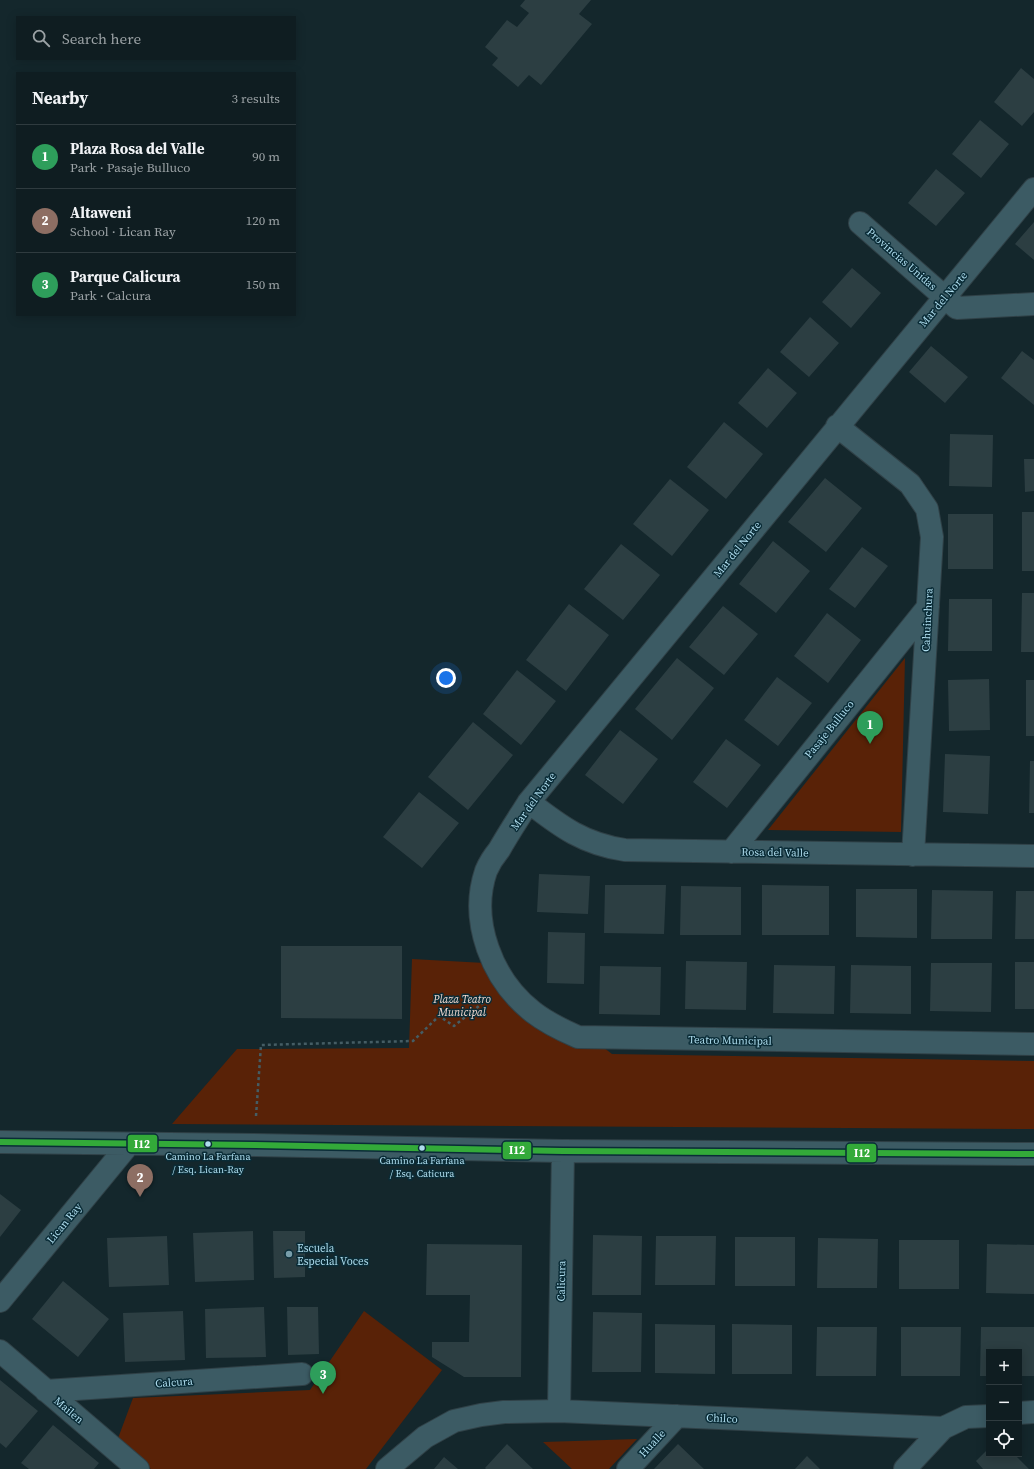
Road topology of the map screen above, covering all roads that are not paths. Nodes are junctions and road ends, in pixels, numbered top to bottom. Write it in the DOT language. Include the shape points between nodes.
graph roads {
  1 [pos="1034,188"];
  2 [pos="860,223"];
  3 [pos="944,297"];
  4 [pos="1034,304"];
  5 [pos="837,426"];
  6 [pos="928,607"];
  7 [pos="529,802"];
  8 [pos="731,852"];
  9 [pos="912,855"];
  10 [pos="1034,856"];
  11 [pos="481,928"];
  12 [pos="1034,1044"];
  13 [pos="0,1142"];
  14 [pos="129,1144"];
  15 [pos="563,1151"];
  16 [pos="1034,1154"];
  17 [pos="0,1301"];
  18 [pos="0,1351"];
  19 [pos="302,1374"];
  20 [pos="46,1391"];
  21 [pos="559,1411"];
  22 [pos="1034,1412"];
  23 [pos="1022,1414"];
  24 [pos="677,1416"];
  25 [pos="986,1416"];
  26 [pos="943,1428"];
  27 [pos="138,1469"];
  28 [pos="387,1469"];
  29 [pos="628,1469"];
  30 [pos="904,1469"];
  1 -- 3 [label="street, Mar del Norte"];
  2 -- 3 [label="street, Provincias Unidas"];
  3 -- 4 [label="street, Provincias Unidas" via="958,308"];
  3 -- 5 [label="street, Mar del Norte"];
  5 -- 6 [label="street, Cahuinchura" via="910,484 927,509 932,537"];
  5 -- 7 [label="street, Mar del Norte"];
  6 -- 8 [label="street, Pasaje Bulluco"];
  6 -- 9 [label="street, Cahuinchura"];
  7 -- 8 [label="street, Rosa del Valle" via="575,834 608,848"];
  7 -- 11 [label="street, Mar del Norte" via="486,870 480,901"];
  8 -- 9 [label="street, Rosa del Valle"];
  9 -- 10 [label="street, Rosa del Valle"];
  11 -- 12 [label="street, Teatro Municipal" via="489,952 505,983 532,1011 554,1026 578,1037"];
  13 -- 14 [label="street"];
  14 -- 15 [label="street"];
  14 -- 17 [label="street, Lican Ray"];
  15 -- 16 [label="street"];
  15 -- 21 [label="street, Calicura"];
  18 -- 20 [label="street, Mailen"];
  19 -- 20 [label="street, Calcura"];
  20 -- 27 [label="street, Mailen"];
  21 -- 24 [label="street, Chilco"];
  21 -- 28 [label="street, Chilco" via="504,1412 454,1421 425,1437"];
  22 -- 23 [label="street"];
  24 -- 26 [label="street, Chilco"];
  24 -- 29 [label="street, Hualle"];
  25 -- 26 [label="street, Chilco" via="966,1417"];
  26 -- 30 [label="street"];
}
